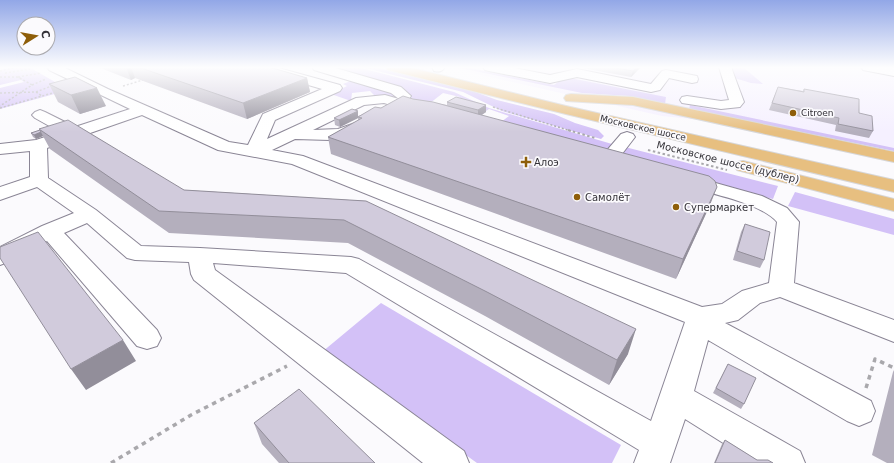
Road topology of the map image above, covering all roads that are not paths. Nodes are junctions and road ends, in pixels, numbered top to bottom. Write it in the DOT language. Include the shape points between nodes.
graph roads {
  1 [pos="96,89"];
  2 [pos="334,89"];
  3 [pos="391,89"];
  4 [pos="495,89"];
  5 [pos="514,89"];
  6 [pos="691,89"];
  7 [pos="732,89"];
  8 [pos="568,104"];
  9 [pos="349,106"];
  10 [pos="688,106"];
  11 [pos="142,110"];
  12 [pos="419,110"];
  13 [pos="436,112"];
  14 [pos="40,115"];
  15 [pos="74,133"];
  16 [pos="292,134"];
  17 [pos="627,137"];
  18 [pos="38,145"];
  19 [pos="0,149"];
  20 [pos="254,152"];
  21 [pos="894,157"];
  22 [pos="631,165"];
  23 [pos="894,172"];
  24 [pos="667,175"];
  25 [pos="39,180"];
  26 [pos="894,186"];
  27 [pos="0,194"];
  28 [pos="894,205"];
  29 [pos="89,214"];
  30 [pos="50,231"];
  31 [pos="200,255"];
  32 [pos="0,257"];
  33 [pos="782,288"];
  34 [pos="700,320"];
  35 [pos="894,331"];
  36 [pos="147,338"];
  37 [pos="676,397"];
  38 [pos="859,411"];
  39 [pos="655,453"];
  40 [pos="451,463"];
  41 [pos="787,463"];
  1 -- 11 [label="street"];
  2 -- 20 [label="street" via="268,117"];
  3 -- 12 [label="street"];
  4 -- 8 [label="main road, Московское шоссе"];
  5 -- 8 [label="main road, Московское шоссе"];
  6 -- 10 [label="street"];
  7 -- 10 [label="street" via="737,102 735,104"];
  8 -- 10 [label="main road" via="633,101"];
  8 -- 17 [label="main road, Московское шоссе (дублер)" via="580,120"];
  8 -- 23 [label="main road, Московское шоссе"];
  8 -- 26 [label="main road, Московское шоссе"];
  9 -- 12 [label="street" via="361,101 384,99"];
  9 -- 16 [label="street"];
  9 -- 16 [label="street" via="364,112 371,119 358,128 340,134"];
  10 -- 21 [label="main road"];
  11 -- 15 [label="street"];
  11 -- 20 [label="street" via="224,146"];
  12 -- 13 [label="street"];
  14 -- 15 [label="street"];
  15 -- 18 [label="street"];
  16 -- 20 [label="street"];
  17 -- 22 [label="street" via="601,157"];
  17 -- 28 [label="main road, Московское шоссе (дублер)"];
  18 -- 19 [label="street"];
  18 -- 25 [label="street"];
  20 -- 34 [label="street" via="297,160"];
  24 -- 33 [label="street" via="755,200 780,212 788,222"];
  25 -- 27 [label="street"];
  25 -- 29 [label="street"];
  29 -- 30 [label="street"];
  29 -- 31 [label="street" via="135,253"];
  30 -- 32 [label="street"];
  30 -- 36 [label="street"];
  31 -- 39 [label="street" via="352,265"];
  31 -- 40 [label="street" via="203,274"];
  33 -- 34 [label="street" via="751,297 729,313"];
  33 -- 35 [label="street"];
  34 -- 37 [label="street"];
  34 -- 38 [label="street"];
  37 -- 39 [label="street"];
  37 -- 41 [label="street"];
}
